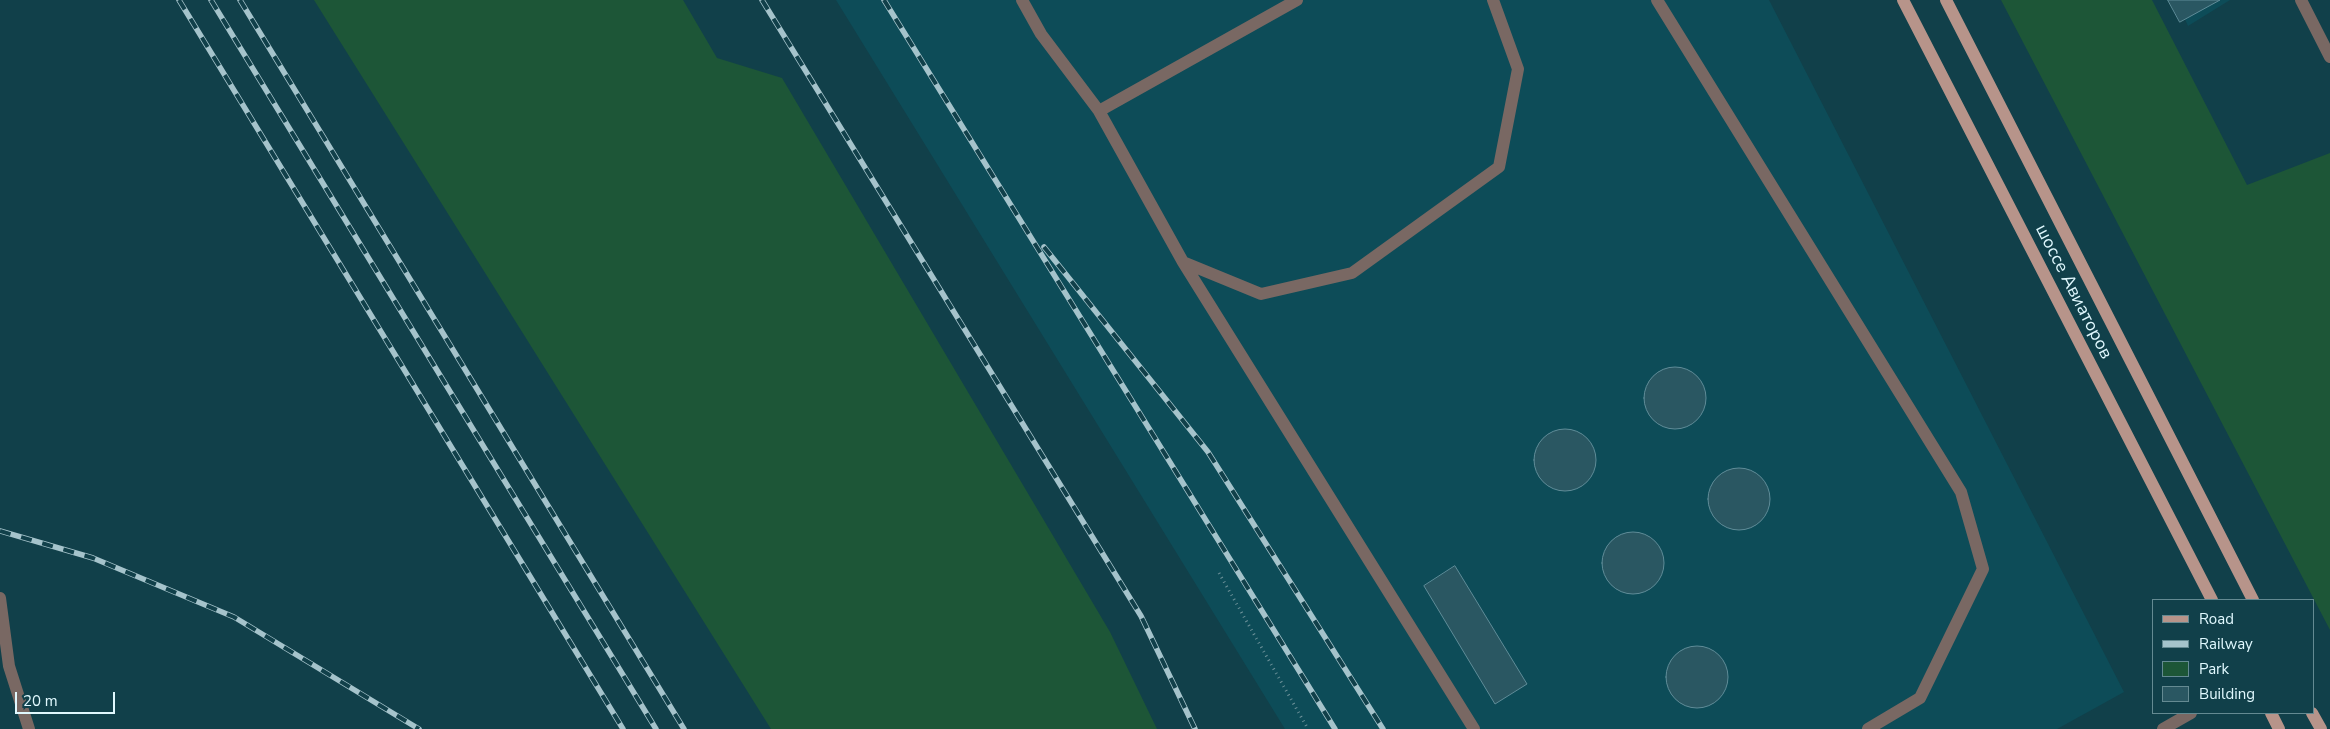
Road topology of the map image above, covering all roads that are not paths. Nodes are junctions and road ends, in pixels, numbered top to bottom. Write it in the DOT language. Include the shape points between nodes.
graph roads {
  1 [pos="1022,0"];
  2 [pos="1297,0"];
  3 [pos="1493,0"];
  4 [pos="1657,0"];
  5 [pos="1903,0"];
  6 [pos="1946,0"];
  7 [pos="2301,0"];
  8 [pos="2330,57"];
  9 [pos="1099,111"];
  10 [pos="1184,262"];
  11 [pos="0,598"];
  12 [pos="2211,599"];
  13 [pos="2252,599"];
  14 [pos="2189,714"];
  15 [pos="2272,714"];
  16 [pos="2313,714"];
  17 [pos="29,729"];
  18 [pos="1474,729"];
  19 [pos="1868,729"];
  20 [pos="2162,729"];
  21 [pos="2279,729"];
  22 [pos="2321,729"];
  1 -- 9 [label="street" via="1041,34"];
  2 -- 9 [label="street"];
  3 -- 10 [label="street" via="1518,69 1499,167 1352,273 1261,294"];
  4 -- 19 [label="street" via="1961,492 1983,569 1920,698"];
  5 -- 12 [label="main road, шоссе Авиаторов"];
  6 -- 13 [label="main road, шоссе Авиаторов"];
  7 -- 8 [label="street"];
  9 -- 10 [label="street"];
  10 -- 18 [label="street"];
  11 -- 17 [label="street" via="9,666"];
  14 -- 20 [label="street"];
  15 -- 21 [label="main road"];
  16 -- 22 [label="main road"];
}
